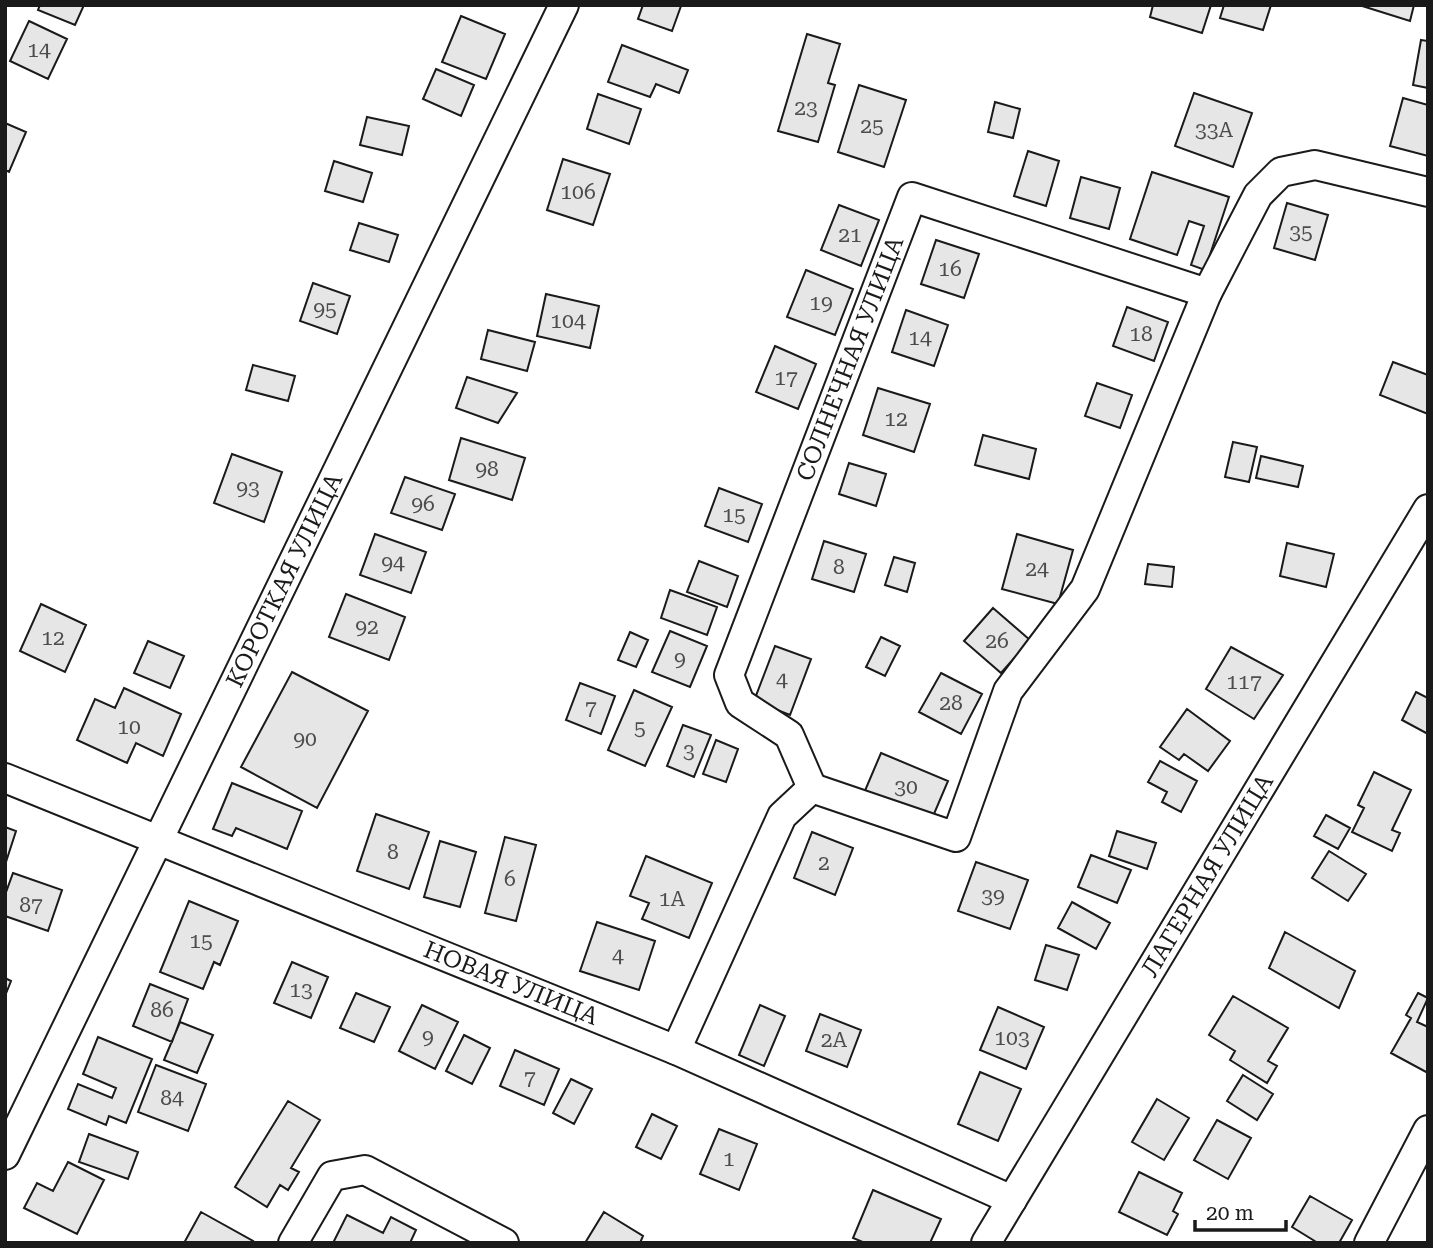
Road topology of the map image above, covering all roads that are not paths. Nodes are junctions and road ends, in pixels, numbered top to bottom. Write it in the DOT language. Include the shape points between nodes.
graph roads {
  1 [pos="564,5"];
  2 [pos="1428,192"];
  3 [pos="1207,293"];
  4 [pos="1428,509"];
  5 [pos="5,778"];
  6 [pos="813,788"];
  7 [pos="159,842"];
  8 [pos="677,1050"];
  9 [pos="1428,1130"];
  10 [pos="5,1155"];
  11 [pos="1012,1200"];
  12 [pos="293,1243"];
  13 [pos="504,1243"];
  14 [pos="986,1243"];
  15 [pos="1369,1243"];
  1 -- 7 [label="street, КОРОТКАЯ УЛИЦА"];
  2 -- 3 [label="street" via="1315,165 1281,172 1258,195"];
  3 -- 6 [label="street" via="1085,589 1008,691 956,837"];
  3 -- 6 [label="street, СОЛНЕЧНАЯ УЛИЦА" via="912,197 729,675 740,703 789,735"];
  4 -- 11 [label="street, ЛАГЕРНАЯ УЛИЦА"];
  5 -- 7 [label="street, НОВАЯ УЛИЦА"];
  6 -- 8 [label="street" via="782,816"];
  7 -- 8 [label="street, НОВАЯ УЛИЦА"];
  7 -- 10 [label="street, КОРОТКАЯ УЛИЦА"];
  8 -- 11 [label="street, НОВАЯ УЛИЦА"];
  9 -- 15 [label="street"];
  11 -- 14 [label="street, ЛАГЕРНАЯ УЛИЦА"];
  12 -- 13 [label="street" via="332,1176 365,1170"];
}
